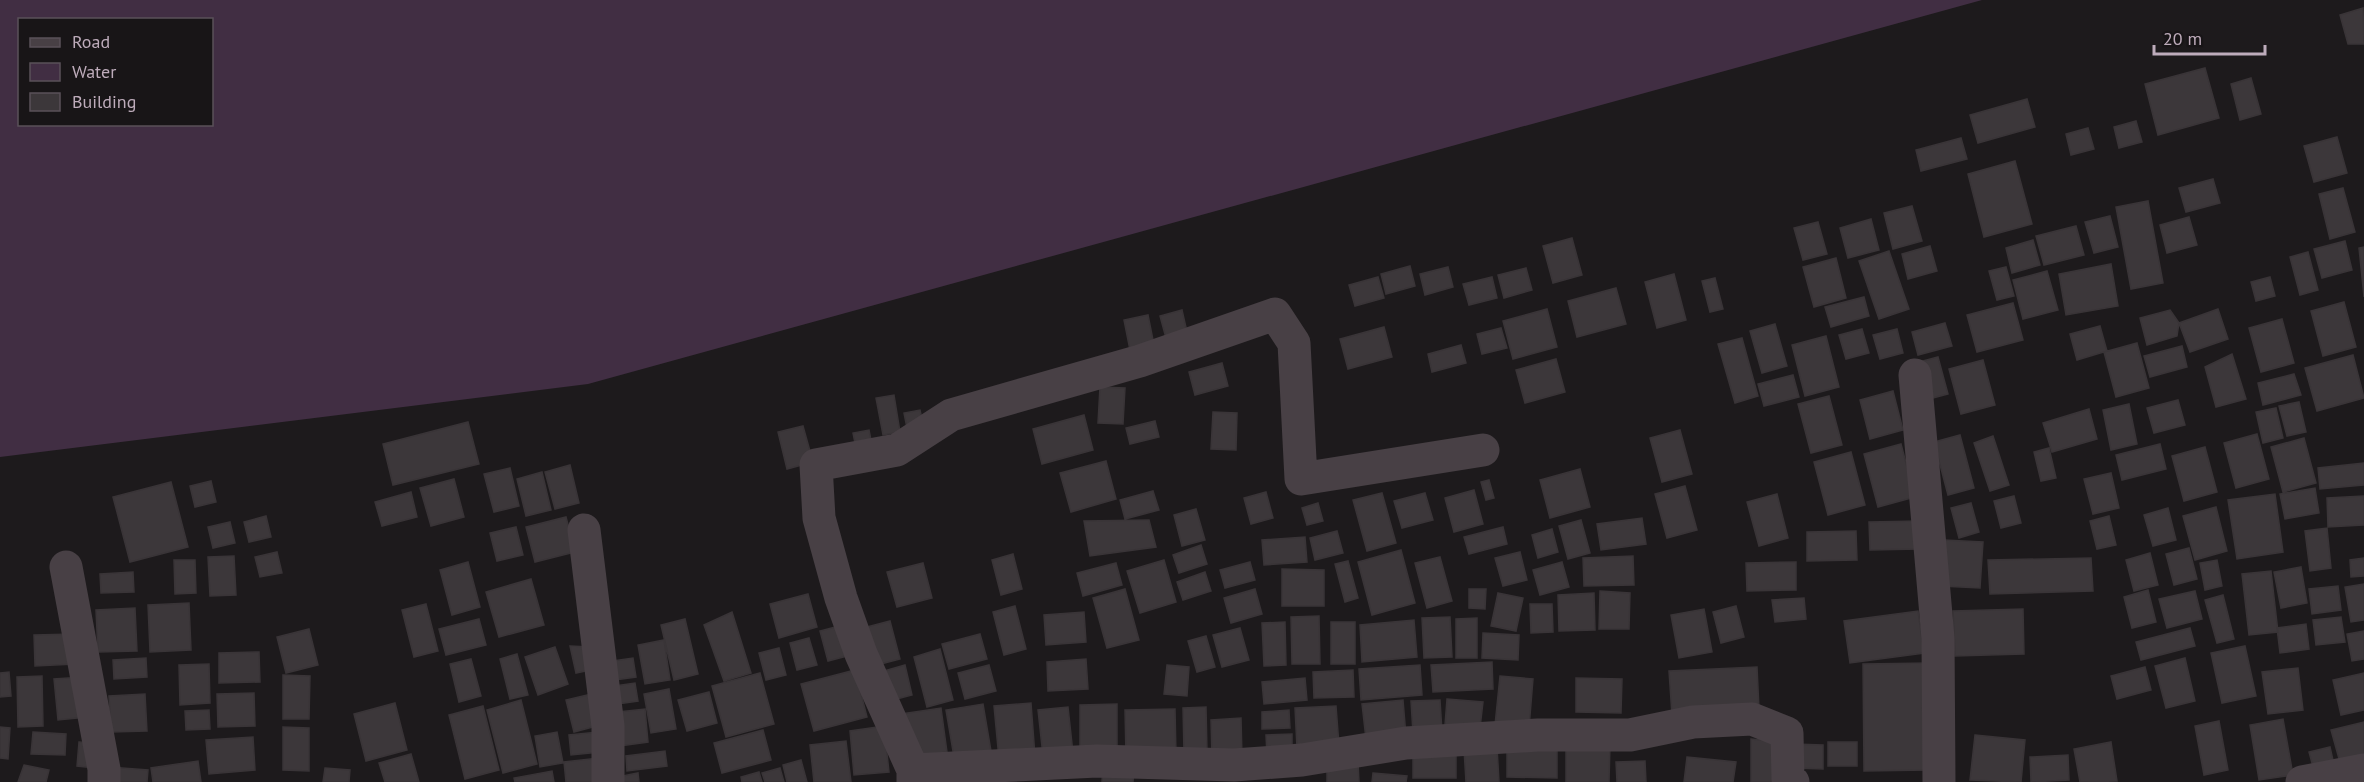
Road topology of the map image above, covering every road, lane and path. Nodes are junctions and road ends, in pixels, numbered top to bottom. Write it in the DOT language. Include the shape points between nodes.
graph roads {
  1 [pos="1916,375"];
  2 [pos="1483,450"];
  3 [pos="584,530"];
  4 [pos="66,567"];
  5 [pos="2364,770"];
  6 [pos="913,776"];
  7 [pos="104,782"];
  8 [pos="608,782"];
  9 [pos="1793,782"];
  10 [pos="1939,782"];
  11 [pos="2302,782"];
  1 -- 10 [label="street" via="1938,638"];
  2 -- 6 [label="street" via="1301,479 1294,343 1275,314 1140,361 951,415 897,450 816,465 819,518 841,598"];
  3 -- 8 [label="street" via="608,726"];
  4 -- 7 [label="street"];
  5 -- 11 [label="street"];
  6 -- 9 [label="street" via="1097,761 1234,765 1302,760 1406,743 1538,735 1630,735 1693,723 1752,720 1786,733 1788,779"];
}
